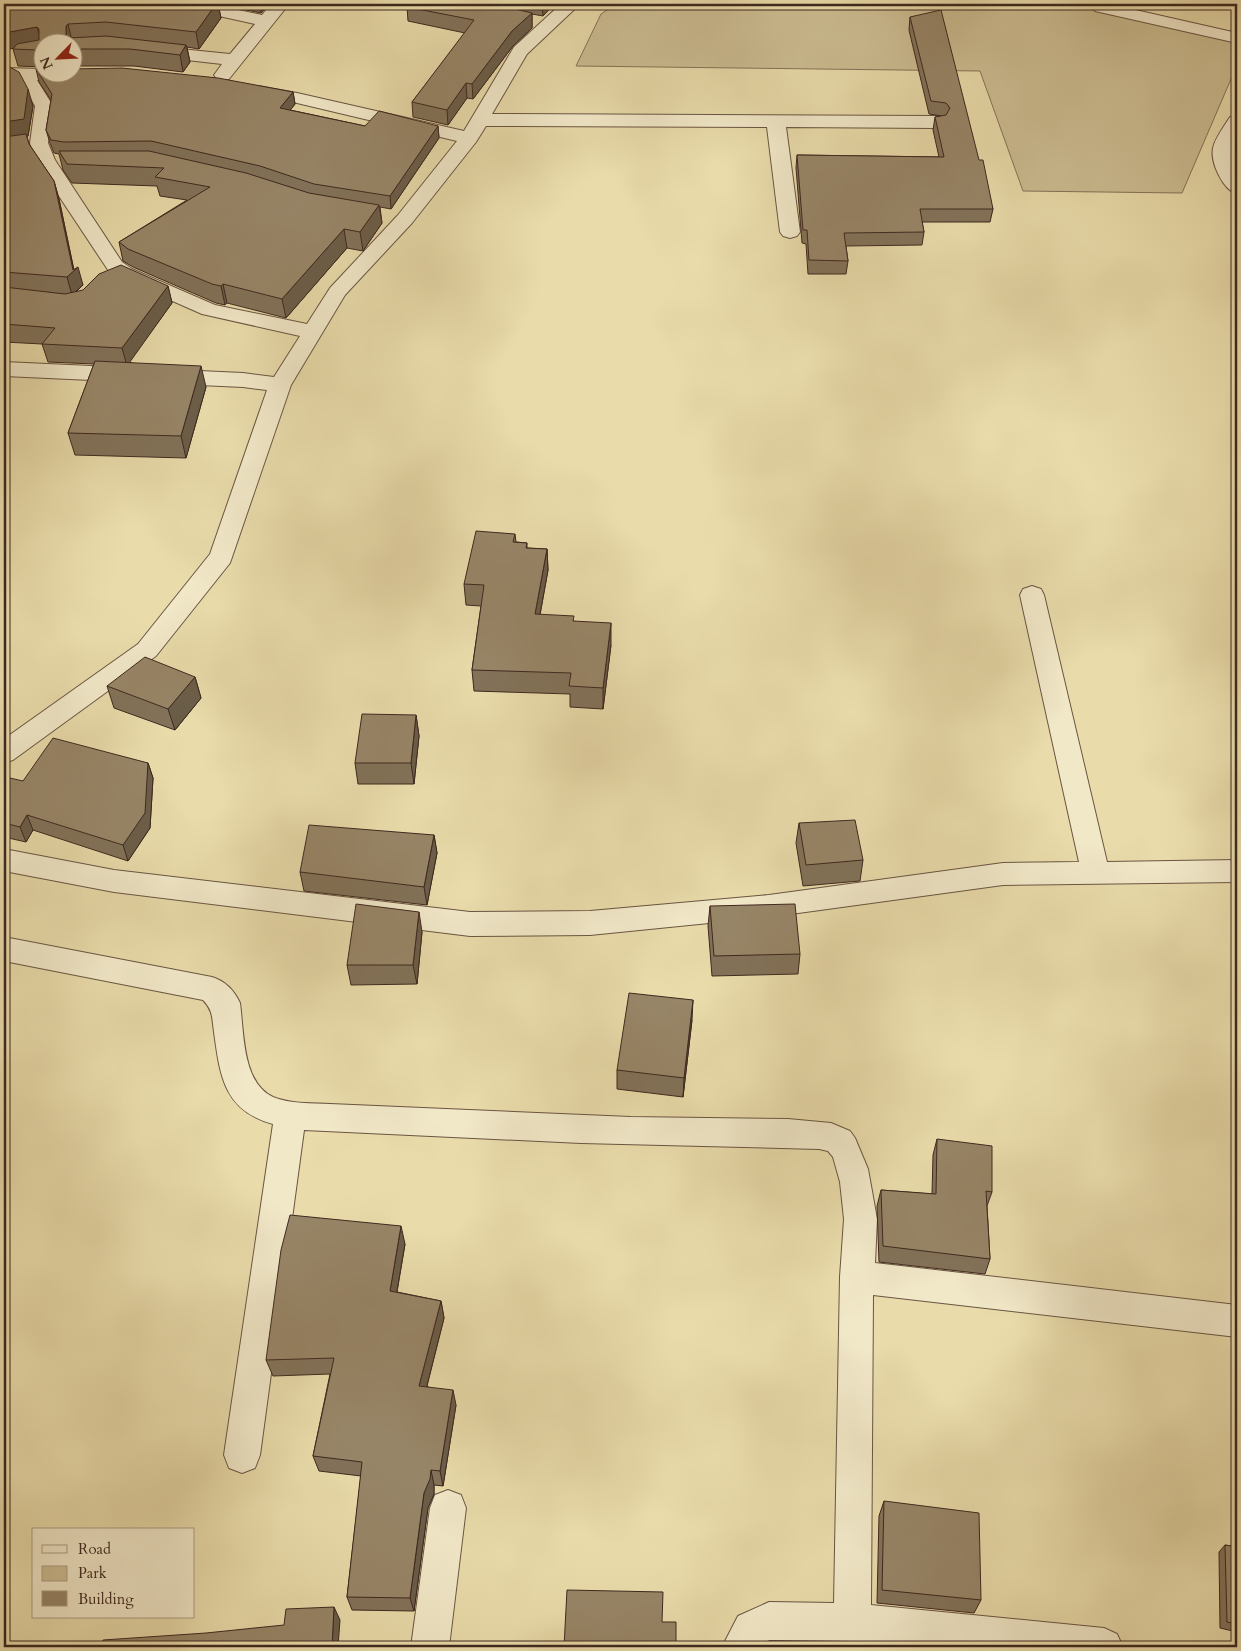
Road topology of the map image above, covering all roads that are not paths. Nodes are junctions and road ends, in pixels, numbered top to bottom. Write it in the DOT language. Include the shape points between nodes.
graph roads {
  1 [pos="280,4"];
  2 [pos="571,4"];
  3 [pos="167,6"];
  4 [pos="1101,7"];
  5 [pos="267,21"];
  6 [pos="1237,38"];
  7 [pos="130,48"];
  8 [pos="235,60"];
  9 [pos="10,67"];
  10 [pos="94,74"];
  11 [pos="1237,121"];
  12 [pos="776,122"];
  13 [pos="938,122"];
  14 [pos="474,129"];
  15 [pos="35,149"];
  16 [pos="66,163"];
  17 [pos="1237,188"];
  18 [pos="790,232"];
  19 [pos="125,273"];
  20 [pos="103,283"];
  21 [pos="312,332"];
  22 [pos="4,369"];
  23 [pos="280,385"];
  24 [pos="1032,595"];
  25 [pos="4,752"];
  26 [pos="4,860"];
  27 [pos="1237,872"];
  28 [pos="1096,873"];
  29 [pos="4,949"];
  30 [pos="290,1115"];
  31 [pos="857,1277"];
  32 [pos="1237,1321"];
  33 [pos="242,1455"];
  34 [pos="448,1508"];
  35 [pos="852,1622"];
  36 [pos="1066,1645"];
  37 [pos="430,1647"];
  38 [pos="741,1647"];
  39 [pos="1104,1647"];
  1 -- 5 [label="street"];
  2 -- 14 [label="street" via="540,22"];
  3 -- 5 [label="street" via="201,7"];
  4 -- 6 [label="street"];
  5 -- 8 [label="street"];
  7 -- 8 [label="street"];
  8 -- 14 [label="street" via="226,85"];
  9 -- 10 [label="street"];
  9 -- 15 [label="street" via="32,85 44,106"];
  11 -- 17 [label="street" via="1222,149 1227,174"];
  12 -- 13 [label="street"];
  12 -- 14 [label="street"];
  12 -- 18 [label="street"];
  14 -- 21 [label="street" via="396,218 337,292"];
  15 -- 16 [label="street"];
  15 -- 19 [label="street" via="115,266"];
  19 -- 20 [label="street"];
  19 -- 21 [label="street" via="209,310"];
  21 -- 23 [label="street"];
  22 -- 23 [label="street" via="243,380"];
  23 -- 25 [label="street" via="221,557 147,650"];
  24 -- 28 [label="street"];
  26 -- 28 [label="street" via="114,881 470,924 590,923 769,906 1003,874"];
  27 -- 28 [label="street"];
  29 -- 30 [label="street" via="212,989 225,1003 234,1069 243,1091 263,1108"];
  30 -- 31 [label="street" via="827,1136 839,1141 847,1153 856,1183 861,1227"];
  30 -- 33 [label="street"];
  31 -- 32 [label="street"];
  31 -- 35 [label="street"];
  34 -- 37 [label="street"];
  35 -- 36 [label="street"];
  35 -- 38 [label="street" via="769,1620 751,1629"];
  36 -- 39 [label="street"];
}
